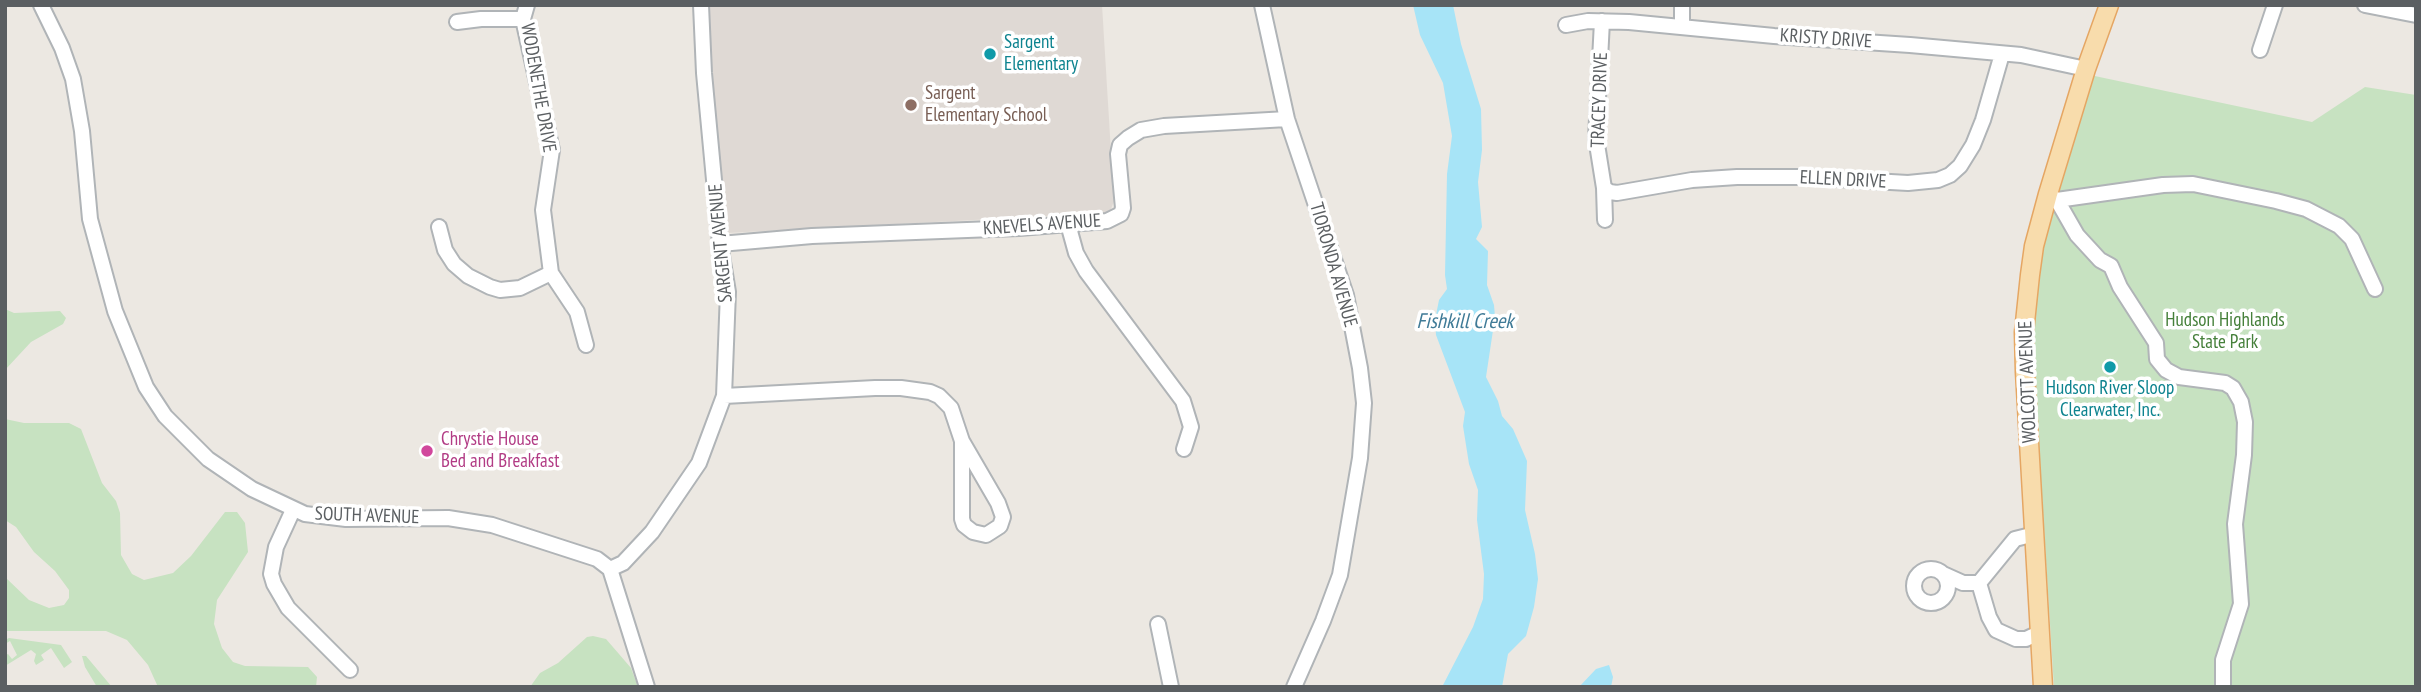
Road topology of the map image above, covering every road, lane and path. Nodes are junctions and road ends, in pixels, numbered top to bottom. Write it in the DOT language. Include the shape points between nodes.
graph roads {
  1 [pos="41,5"];
  2 [pos="701,5"];
  3 [pos="1262,5"];
  4 [pos="1682,5"];
  5 [pos="2109,5"];
  6 [pos="2275,5"];
  7 [pos="2365,5"];
  8 [pos="2409,11"];
  9 [pos="525,12"];
  10 [pos="1602,21"];
  11 [pos="457,22"];
  12 [pos="1566,26"];
  13 [pos="1682,27"];
  14 [pos="2260,50"];
  15 [pos="2001,54"];
  16 [pos="2086,69"];
  17 [pos="1287,119"];
  18 [pos="1604,188"];
  19 [pos="2053,197"];
  20 [pos="1605,220"];
  21 [pos="1068,224"];
  22 [pos="439,227"];
  23 [pos="720,244"];
  24 [pos="551,273"];
  25 [pos="2375,289"];
  26 [pos="586,345"];
  27 [pos="724,396"];
  28 [pos="962,441"];
  29 [pos="1184,449"];
  30 [pos="293,509"];
  31 [pos="2035,534"];
  32 [pos="610,569"];
  33 [pos="1943,574"];
  34 [pos="1979,583"];
  35 [pos="1158,624"];
  36 [pos="2041,632"];
  37 [pos="349,670"];
  38 [pos="647,687"];
  39 [pos="1171,687"];
  40 [pos="1294,687"];
  41 [pos="2043,687"];
  42 [pos="2223,687"];
  1 -- 30 [label="street, SOUTH AVENUE" via="73,79 90,219 116,311 146,387 165,416 208,459 252,489"];
  2 -- 23 [label="street, SARGENT AVENUE"];
  3 -- 17 [label="street, TIORONDA AVENUE"];
  4 -- 13 [label="street"];
  5 -- 16 [label="main road, WOLCOTT AVENUE"];
  6 -- 14 [label="street"];
  7 -- 8 [label="street"];
  9 -- 11 [label="street"];
  9 -- 24 [label="street, WODENETHE DRIVE" via="552,150 543,210"];
  10 -- 12 [label="street, KRISTY DRIVE"];
  10 -- 13 [label="street, KRISTY DRIVE"];
  10 -- 18 [label="street, TRACEY DRIVE" via="1596,138"];
  13 -- 15 [label="street, KRISTY DRIVE"];
  15 -- 16 [label="street, KRISTY DRIVE"];
  15 -- 18 [label="street, ELLEN DRIVE" via="1973,145 1959,166 1938,180 1737,177 1617,192"];
  16 -- 19 [label="main road, WOLCOTT AVENUE"];
  17 -- 21 [label="street, KNEVELS AVENUE" via="1142,130 1120,145 1121,214 1107,221"];
  17 -- 40 [label="street, TIORONDA AVENUE" via="1346,295 1364,403 1360,458 1340,575"];
  18 -- 20 [label="street, TRACEY DRIVE"];
  19 -- 25 [label="street" via="2193,184 2306,209 2339,226 2352,239"];
  19 -- 31 [label="main road, WOLCOTT AVENUE" via="2034,246 2024,331"];
  19 -- 42 [label="street" via="2077,235 2111,266 2156,343 2157,359 2166,370 2179,377 2225,383 2241,402 2244,455 2235,524 2241,604 2223,660"];
  21 -- 23 [label="street, KNEVELS AVENUE"];
  21 -- 29 [label="street" via="1086,271 1183,401 1191,427"];
  22 -- 24 [label="street" via="454,264 490,287 520,288"];
  23 -- 27 [label="street, SARGENT AVENUE" via="728,292"];
  24 -- 26 [label="street" via="577,312"];
  27 -- 28 [label="street" via="875,388 930,392 951,408"];
  27 -- 32 [label="street, SARGENT AVENUE" via="699,463 652,532 623,563"];
  28 -- 28 [label="street" via="962,519 972,532 986,535 1000,526 1003,517"];
  30 -- 32 [label="street, SOUTH AVENUE" via="332,519 448,518 492,525 590,555"];
  30 -- 37 [label="street" via="276,547 271,574 274,584 288,608"];
  31 -- 34 [label="street" via="2015,539"];
  31 -- 36 [label="main road, WOLCOTT AVENUE"];
  32 -- 38 [label="street"];
  33 -- 34 [label="street" via="1963,583"];
  34 -- 36 [label="street" via="1996,630 2016,639"];
  35 -- 39 [label="street"];
  36 -- 41 [label="main road, WOLCOTT AVENUE"];
}
